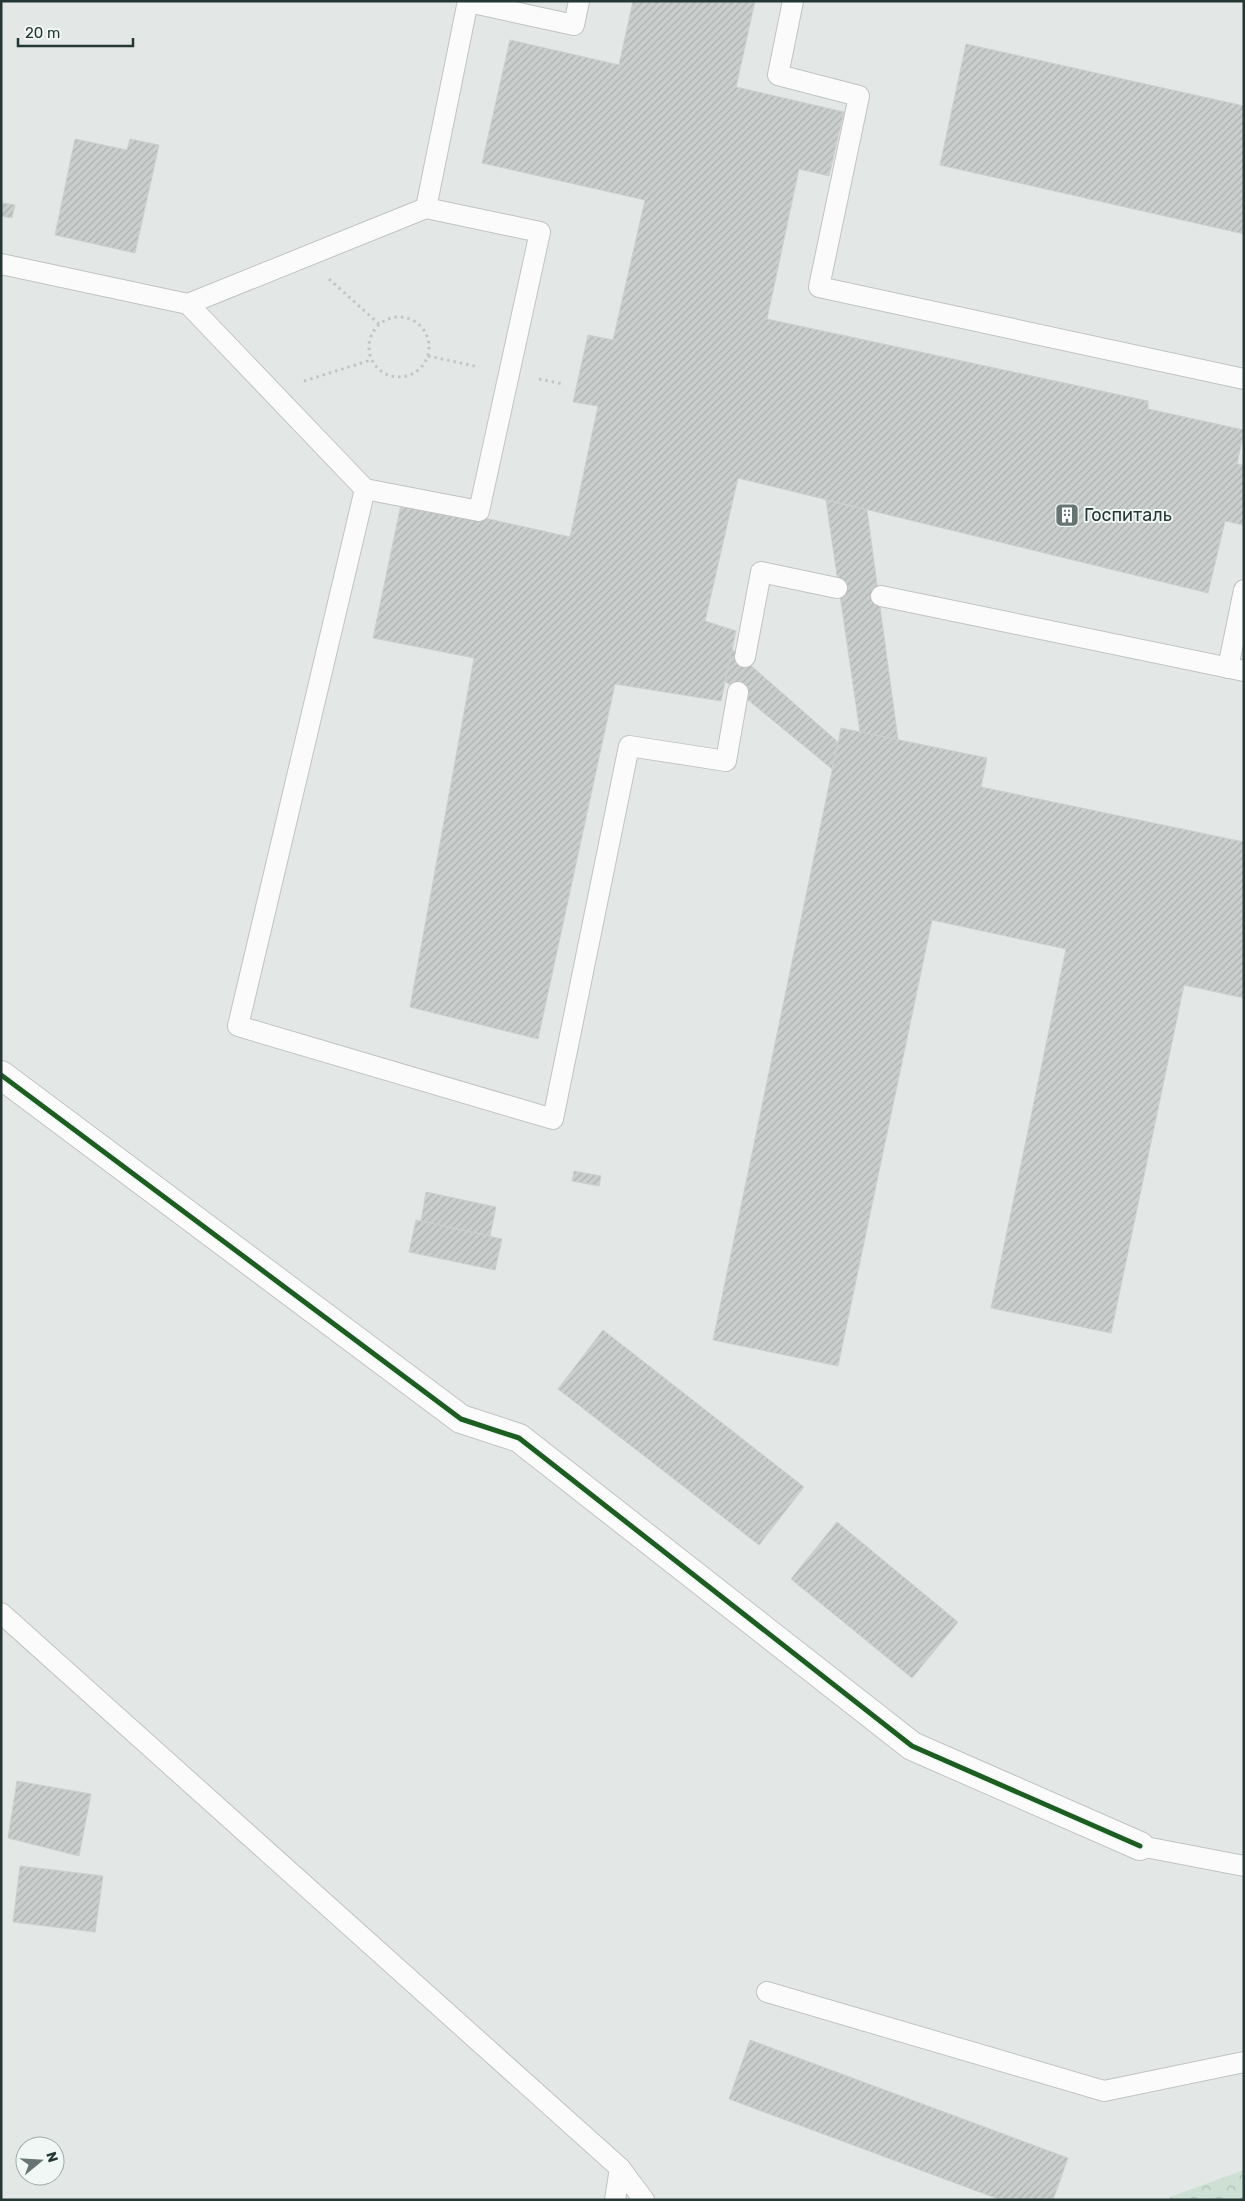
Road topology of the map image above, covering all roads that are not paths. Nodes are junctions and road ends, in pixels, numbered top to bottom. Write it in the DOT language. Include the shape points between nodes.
graph roads {
  1 [pos="579,1"];
  2 [pos="793,1"];
  3 [pos="468,2"];
  4 [pos="426,208"];
  5 [pos="1,264"];
  6 [pos="188,304"];
  7 [pos="1244,379"];
  8 [pos="365,489"];
  9 [pos="837,588"];
  10 [pos="1244,590"];
  11 [pos="881,596"];
  12 [pos="745,657"];
  13 [pos="1236,669"];
  14 [pos="738,692"];
  15 [pos="1,1075"];
  16 [pos="1,1612"];
  17 [pos="1140,1846"];
  18 [pos="1244,1866"];
  19 [pos="767,1992"];
  20 [pos="1244,2062"];
  21 [pos="620,2168"];
  22 [pos="615,2200"];
  23 [pos="644,2200"];
  1 -- 3 [label="lane" via="574,25"];
  2 -- 7 [label="lane" via="778,75 859,96 819,287"];
  3 -- 4 [label="lane"];
  4 -- 6 [label="lane"];
  4 -- 8 [label="lane" via="540,232 538,242 479,511"];
  5 -- 6 [label="lane"];
  6 -- 8 [label="lane"];
  8 -- 14 [label="lane" via="238,1026 553,1119 629,746 726,761"];
  9 -- 12 [label="lane" via="761,572"];
  10 -- 13 [label="lane"];
  11 -- 13 [label="lane"];
  15 -- 17 [label="street" via="461,1419 519,1438 912,1746"];
  16 -- 21 [label="lane"];
  17 -- 18 [label="lane"];
  19 -- 20 [label="lane" via="1104,2091"];
  21 -- 22 [label="lane"];
  21 -- 23 [label="lane"];
}
